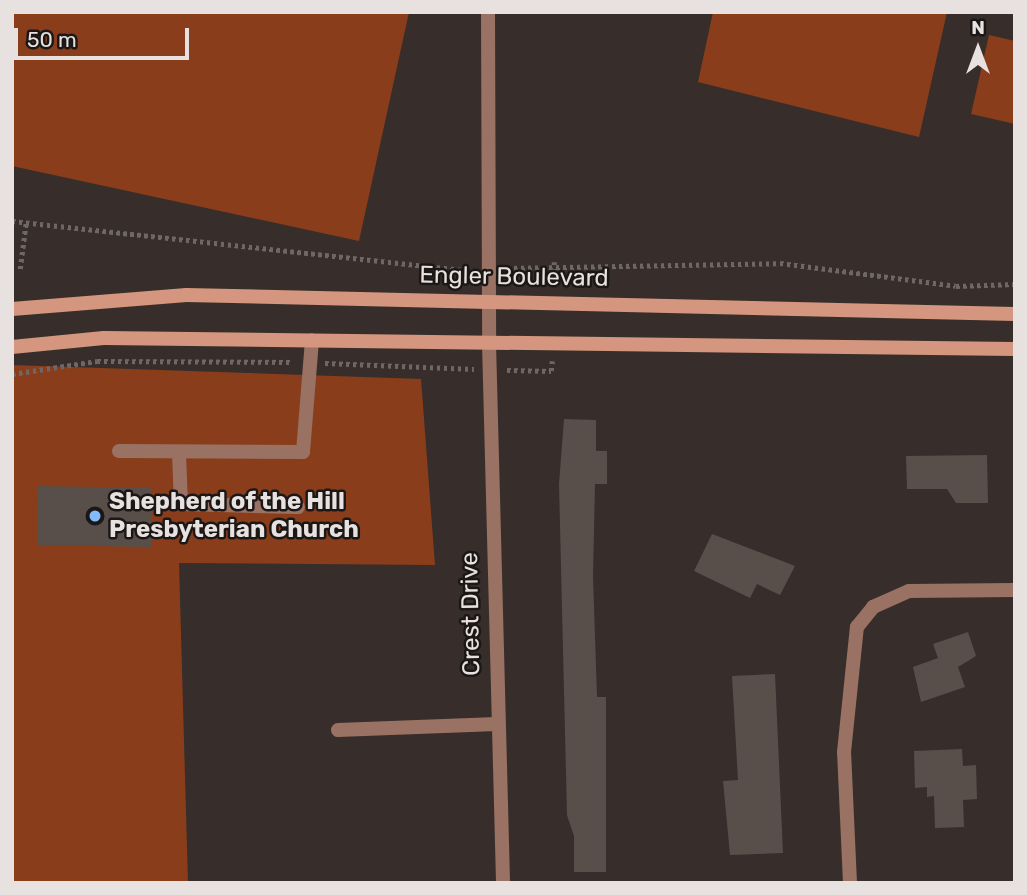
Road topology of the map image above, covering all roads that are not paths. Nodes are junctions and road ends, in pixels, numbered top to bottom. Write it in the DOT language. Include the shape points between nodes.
graph roads {
  1 [pos="488,12"];
  2 [pos="489,300"];
  3 [pos="12,309"];
  4 [pos="1015,314"];
  5 [pos="312,340"];
  6 [pos="489,344"];
  7 [pos="12,347"];
  8 [pos="1015,349"];
  9 [pos="119,451"];
  10 [pos="179,453"];
  11 [pos="298,507"];
  12 [pos="1015,590"];
  13 [pos="497,724"];
  14 [pos="338,730"];
  15 [pos="503,883"];
  16 [pos="850,883"];
  1 -- 2 [label="street, Crest Drive"];
  2 -- 3 [label="main road, Engler Boulevard" via="186,295"];
  2 -- 4 [label="main road, Engler Boulevard"];
  2 -- 6 [label="street, Crest Drive"];
  5 -- 6 [label="main road"];
  5 -- 7 [label="main road" via="104,338"];
  5 -- 10 [label="street" via="303,453"];
  6 -- 8 [label="main road"];
  6 -- 13 [label="street, Crest Drive"];
  9 -- 10 [label="street"];
  10 -- 11 [label="street" via="181,504"];
  12 -- 16 [label="street" via="909,591 873,607 858,627 844,752"];
  13 -- 14 [label="street"];
  13 -- 15 [label="street, Crest Drive"];
}
